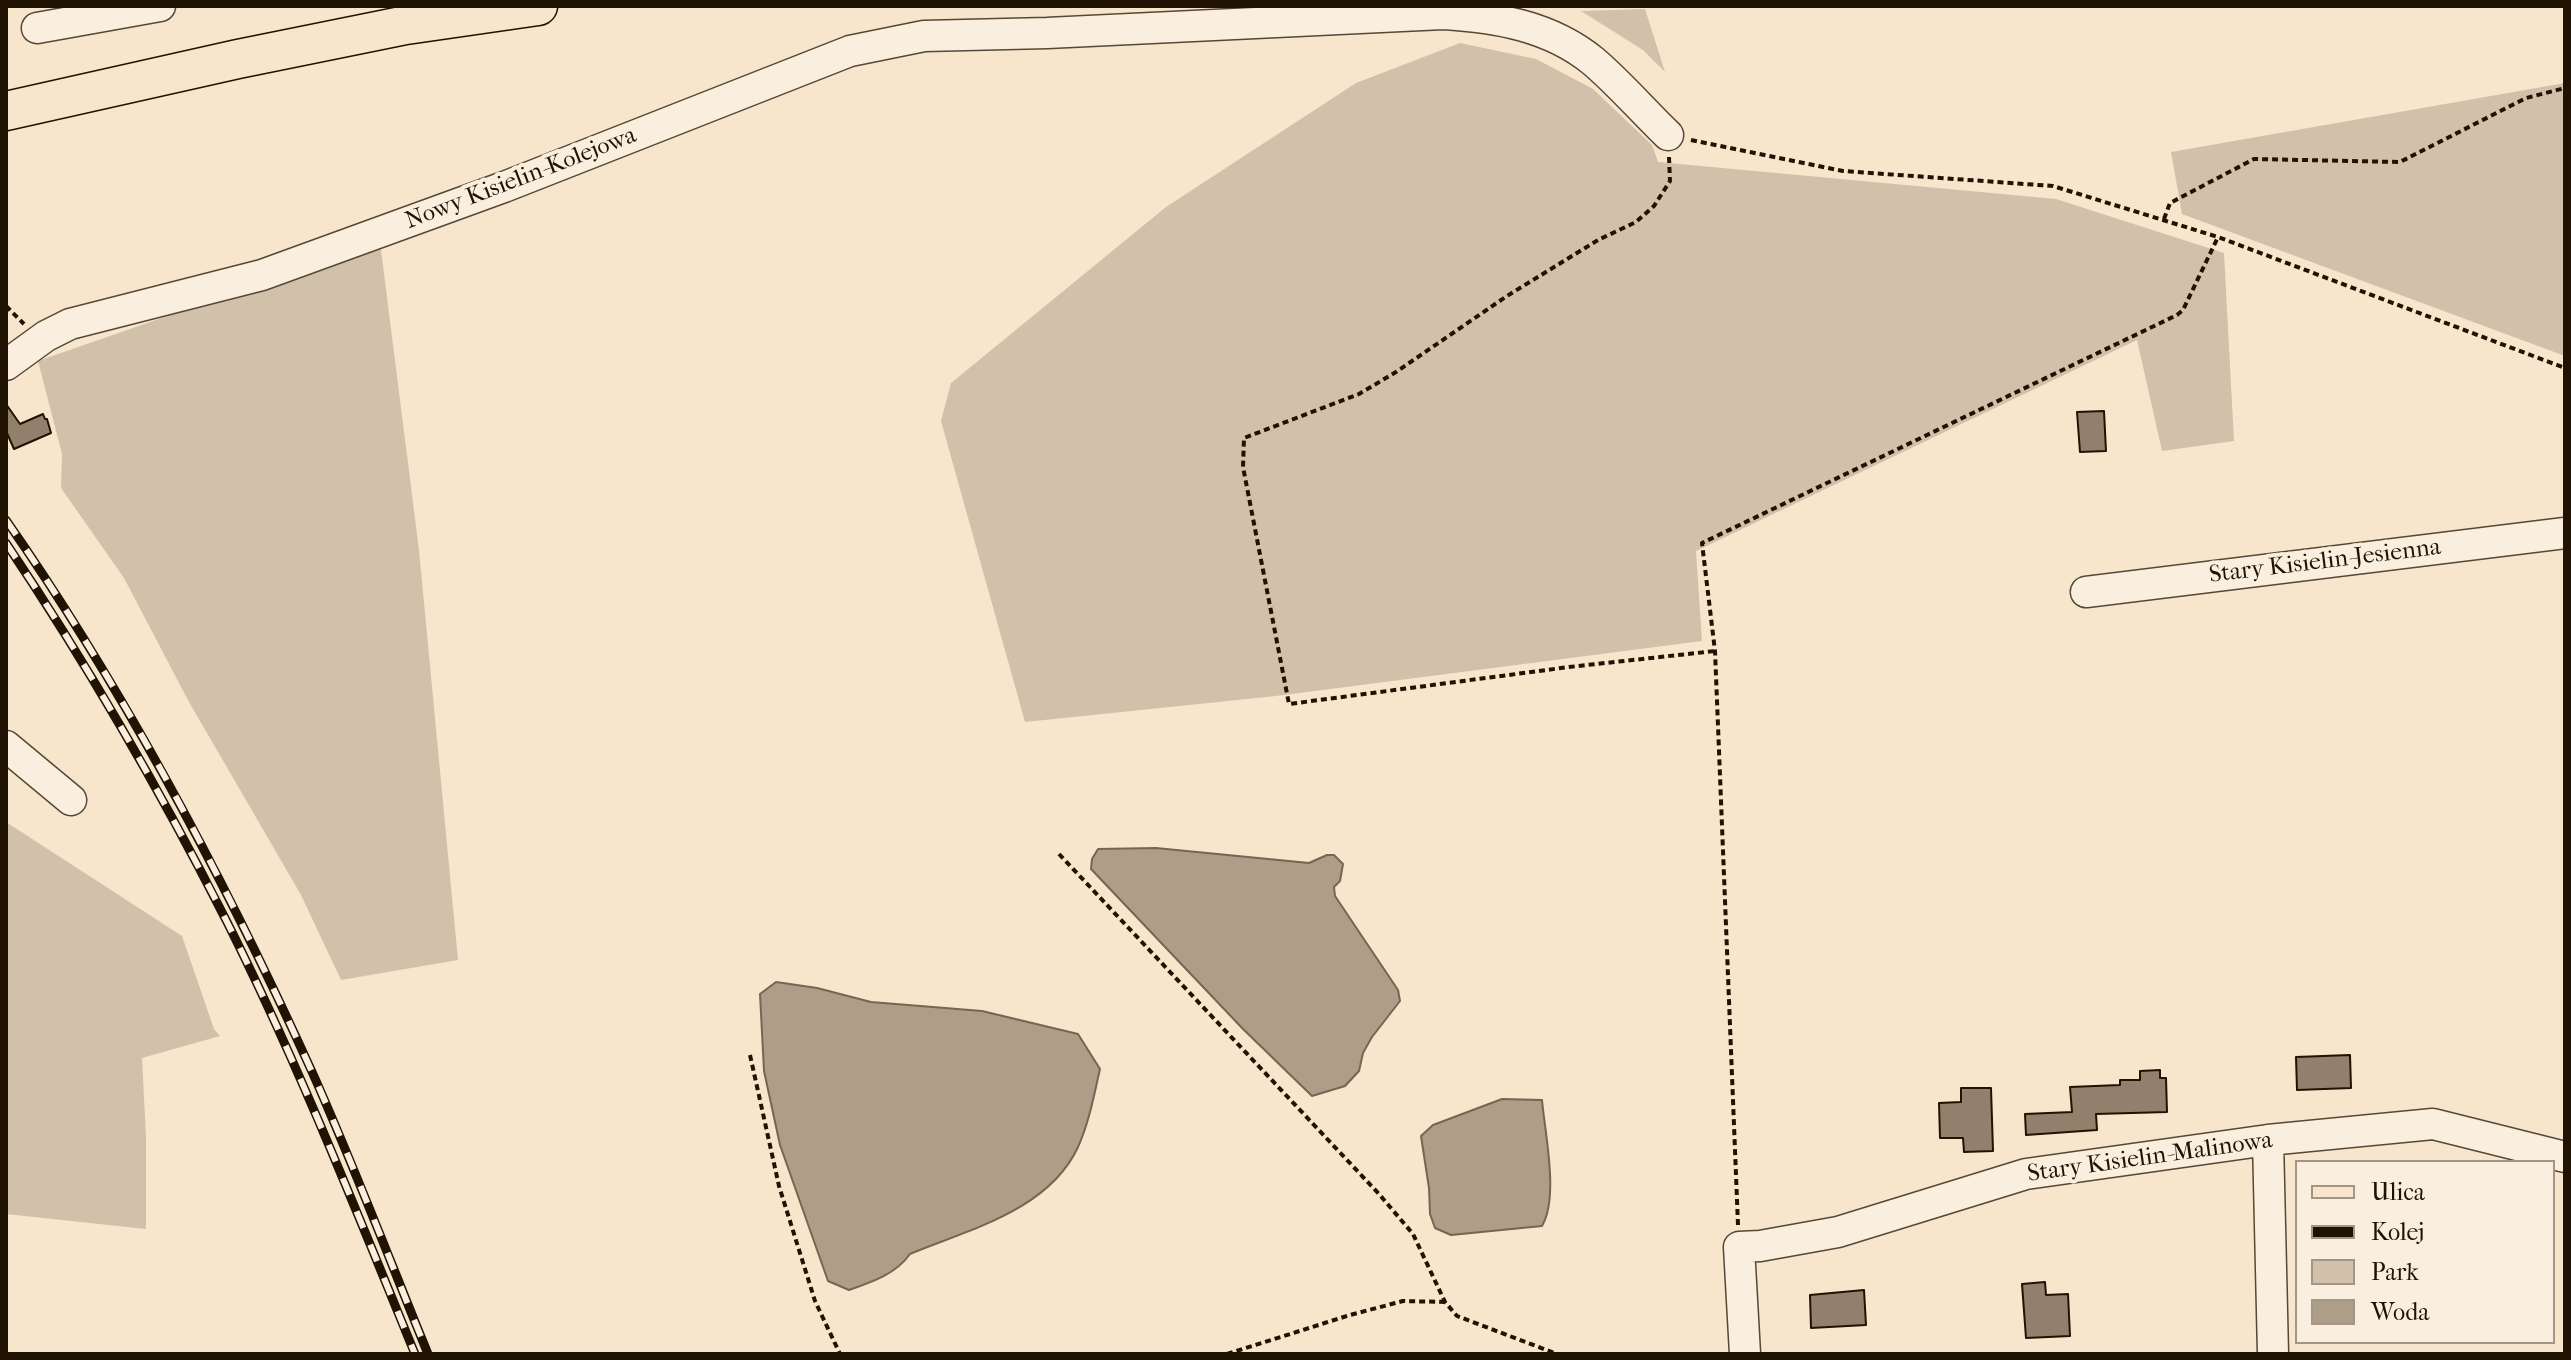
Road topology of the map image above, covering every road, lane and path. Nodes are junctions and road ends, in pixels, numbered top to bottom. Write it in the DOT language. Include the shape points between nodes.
graph roads {
  1 [pos="160,6"];
  2 [pos="538,6"];
  3 [pos="1283,14"];
  4 [pos="37,28"];
  5 [pos="2565,88"];
  6 [pos="6,111"];
  7 [pos="1668,135"];
  8 [pos="2164,219"];
  9 [pos="2218,237"];
  10 [pos="6,365"];
  11 [pos="2565,368"];
  12 [pos="2565,533"];
  13 [pos="2086,592"];
  14 [pos="1715,651"];
  15 [pos="6,746"];
  16 [pos="71,800"];
  17 [pos="1059,854"];
  18 [pos="750,1055"];
  19 [pos="2268,1140"];
  20 [pos="2565,1157"];
  21 [pos="1739,1247"];
  22 [pos="1445,1302"];
  23 [pos="840,1354"];
  24 [pos="1227,1354"];
  25 [pos="1557,1354"];
  26 [pos="1745,1354"];
  27 [pos="2273,1354"];
  1 -- 4 [label="street"];
  2 -- 6 [label="main road" via="406,25"];
  3 -- 7 [label="street, Nowy Kisielin-Kolejowa" via="1443,14 1517,23 1555,36 1592,61"];
  3 -- 10 [label="street, Nowy Kisielin-Kolejowa" via="1047,33 924,36 850,51 262,275 70,324"];
  5 -- 8 [label="path" via="2526,98 2400,162 2254,159 2170,203"];
  7 -- 8 [label="path" via="1843,171 2053,186"];
  7 -- 14 [label="path" via="1670,181 1636,222 1507,296 1359,394 1244,438 1243,467 1289,704"];
  8 -- 9 [label="path"];
  9 -- 11 [label="path"];
  9 -- 14 [label="path" via="2177,315 1702,543"];
  12 -- 13 [label="street, Stary Kisielin-Jesienna"];
  14 -- 21 [label="path"];
  15 -- 16 [label="street"];
  17 -- 22 [label="path" via="1379,1194 1413,1234"];
  18 -- 23 [label="path" via="779,1186 815,1301"];
  19 -- 20 [label="street, Stary Kisielin-Malinowa" via="2433,1124"];
  19 -- 21 [label="street, Stary Kisielin-Malinowa" via="2026,1174 1838,1232"];
  19 -- 27 [label="street"];
  21 -- 26 [label="street"];
  22 -- 24 [label="path" via="1403,1301"];
  22 -- 25 [label="path" via="1457,1316"];
}
